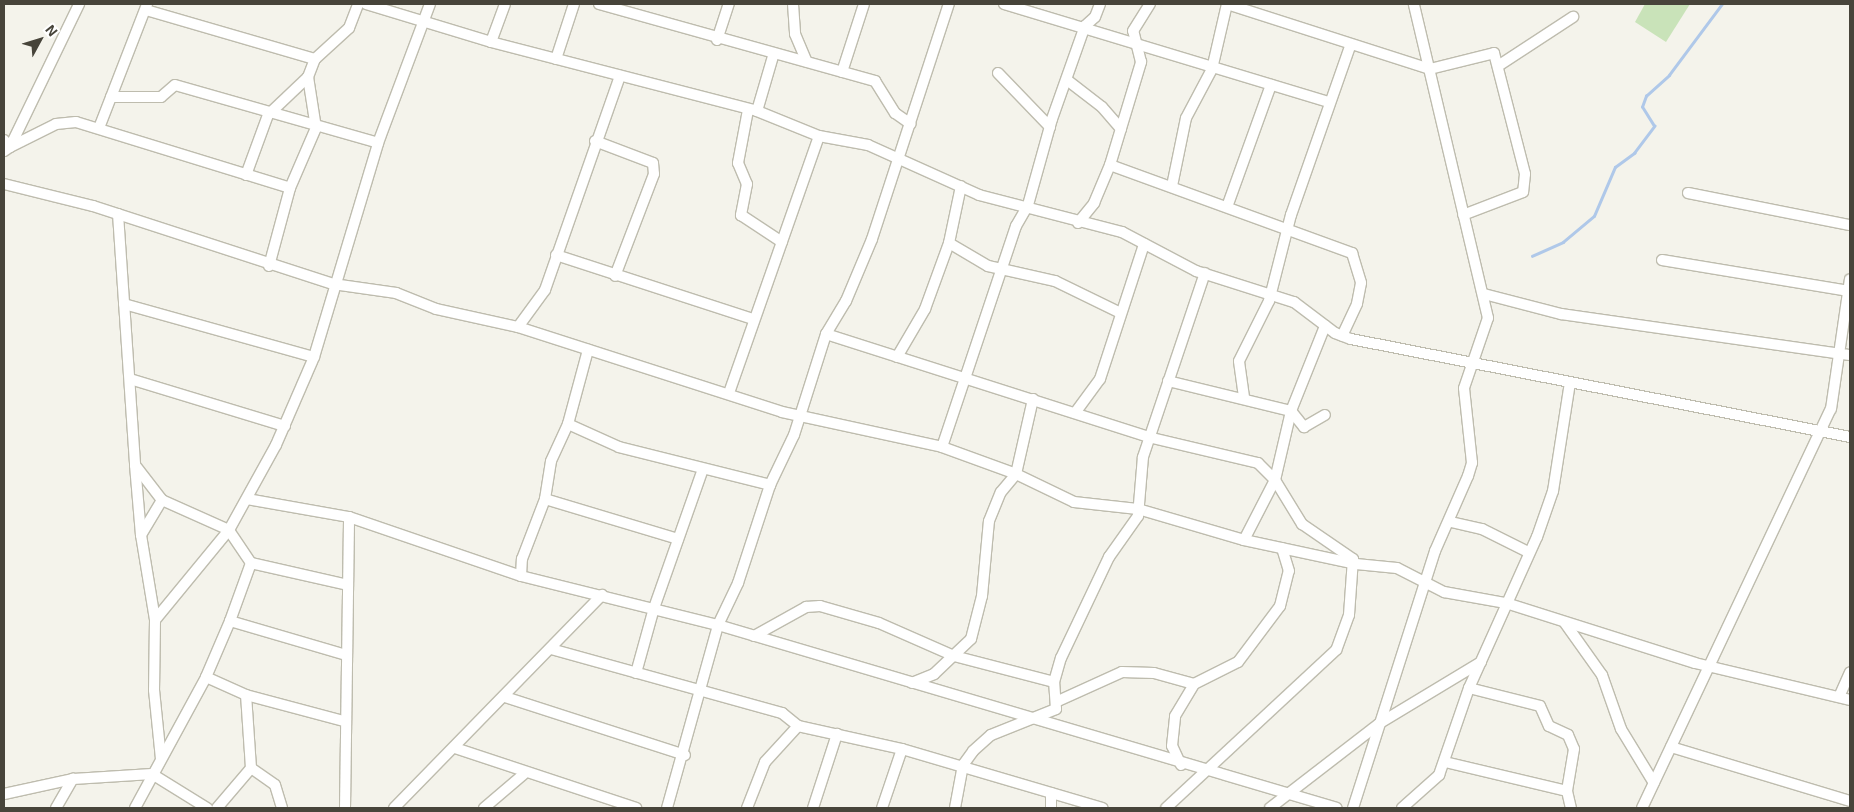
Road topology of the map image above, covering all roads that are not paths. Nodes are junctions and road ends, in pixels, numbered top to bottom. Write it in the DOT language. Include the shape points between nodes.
graph roads {
  1 [pos="79,4"];
  2 [pos="358,4"];
  3 [pos="366,4"];
  4 [pos="430,4"];
  5 [pos="505,4"];
  6 [pos="574,4"];
  7 [pos="599,4"];
  8 [pos="729,4"];
  9 [pos="793,4"];
  10 [pos="864,4"];
  11 [pos="948,4"];
  12 [pos="1004,4"];
  13 [pos="1100,4"];
  14 [pos="1150,4"];
  15 [pos="1227,4"];
  16 [pos="1414,4"];
  17 [pos="147,7"];
  18 [pos="1574,17"];
  19 [pos="423,21"];
  20 [pos="1085,26"];
  21 [pos="717,40"];
  22 [pos="491,42"];
  23 [pos="1135,44"];
  24 [pos="1351,44"];
  25 [pos="774,53"];
  26 [pos="315,59"];
  27 [pos="556,59"];
  28 [pos="807,62"];
  29 [pos="1498,66"];
  30 [pos="1212,69"];
  31 [pos="1430,69"];
  32 [pos="842,72"];
  33 [pos="998,73"];
  34 [pos="308,76"];
  35 [pos="620,76"];
  36 [pos="1067,80"];
  37 [pos="1271,85"];
  38 [pos="111,97"];
  39 [pos="1329,102"];
  40 [pos="753,111"];
  41 [pos="268,115"];
  42 [pos="911,124"];
  43 [pos="100,128"];
  44 [pos="316,128"];
  45 [pos="1050,128"];
  46 [pos="1121,129"];
  47 [pos="819,136"];
  48 [pos="595,141"];
  49 [pos="378,143"];
  50 [pos="6,146"];
  51 [pos="898,159"];
  52 [pos="1110,165"];
  53 [pos="246,175"];
  54 [pos="4,184"];
  55 [pos="961,186"];
  56 [pos="1172,186"];
  57 [pos="290,188"];
  58 [pos="1688,193"];
  59 [pos="1028,205"];
  60 [pos="1227,206"];
  61 [pos="118,214"];
  62 [pos="1463,214"];
  63 [pos="1078,223"];
  64 [pos="1850,225"];
  65 [pos="1288,228"];
  66 [pos="782,242"];
  67 [pos="949,243"];
  68 [pos="1144,244"];
  69 [pos="556,255"];
  70 [pos="1662,260"];
  71 [pos="269,266"];
  72 [pos="1001,269"];
  73 [pos="1205,273"];
  74 [pos="615,276"];
  75 [pos="1850,280"];
  76 [pos="333,284"];
  77 [pos="1849,291"];
  78 [pos="1271,293"];
  79 [pos="1484,294"];
  80 [pos="124,304"];
  81 [pos="1121,313"];
  82 [pos="753,319"];
  83 [pos="1325,326"];
  84 [pos="518,328"];
  85 [pos="826,334"];
  86 [pos="1342,336"];
  87 [pos="588,350"];
  88 [pos="1845,353"];
  89 [pos="314,357"];
  90 [pos="896,357"];
  91 [pos="1473,360"];
  92 [pos="966,375"];
  93 [pos="130,380"];
  94 [pos="1168,382"];
  95 [pos="1570,383"];
  96 [pos="730,393"];
  97 [pos="1244,397"];
  98 [pos="1033,399"];
  99 [pos="1292,411"];
  100 [pos="1075,413"];
  101 [pos="801,415"];
  102 [pos="1324,415"];
  103 [pos="568,424"];
  104 [pos="285,426"];
  105 [pos="1822,429"];
  106 [pos="1148,437"];
  107 [pos="1850,437"];
  108 [pos="942,446"];
  109 [pos="135,465"];
  110 [pos="703,469"];
  111 [pos="1016,474"];
  112 [pos="1275,480"];
  113 [pos="770,485"];
  114 [pos="247,499"];
  115 [pos="545,499"];
  116 [pos="162,500"];
  117 [pos="1138,509"];
  118 [pos="349,517"];
  119 [pos="1451,522"];
  120 [pos="229,530"];
  121 [pos="141,535"];
  122 [pos="678,539"];
  123 [pos="1244,540"];
  124 [pos="1282,548"];
  125 [pos="1528,552"];
  126 [pos="251,563"];
  127 [pos="1356,564"];
  128 [pos="521,576"];
  129 [pos="1428,583"];
  130 [pos="348,585"];
  131 [pos="602,595"];
  132 [pos="1506,603"];
  133 [pos="654,608"];
  134 [pos="155,620"];
  135 [pos="230,621"];
  136 [pos="1565,623"];
  137 [pos="718,625"];
  138 [pos="754,636"];
  139 [pos="551,649"];
  140 [pos="346,655"];
  141 [pos="954,656"];
  142 [pos="1481,662"];
  143 [pos="1709,664"];
  144 [pos="1850,672"];
  145 [pos="636,673"];
  146 [pos="206,678"];
  147 [pos="1054,682"];
  148 [pos="909,684"];
  149 [pos="1194,684"];
  150 [pos="1469,688"];
  151 [pos="703,692"];
  152 [pos="246,695"];
  153 [pos="506,697"];
  154 [pos="1839,697"];
  155 [pos="1850,700"];
  156 [pos="1058,701"];
  157 [pos="1036,720"];
  158 [pos="344,721"];
  159 [pos="1380,724"];
  160 [pos="798,726"];
  161 [pos="836,734"];
  162 [pos="1671,746"];
  163 [pos="455,748"];
  164 [pos="902,749"];
  165 [pos="685,756"];
  166 [pos="161,759"];
  167 [pos="1445,762"];
  168 [pos="963,765"];
  169 [pos="1181,765"];
  170 [pos="251,768"];
  171 [pos="1207,771"];
  172 [pos="152,774"];
  173 [pos="524,774"];
  174 [pos="73,779"];
  175 [pos="1654,783"];
  176 [pos="1567,790"];
  177 [pos="1286,792"];
  178 [pos="1051,793"];
  179 [pos="4,794"];
  180 [pos="1850,801"];
  181 [pos="56,808"];
  182 [pos="135,808"];
  183 [pos="207,808"];
  184 [pos="217,808"];
  185 [pos="282,808"];
  186 [pos="345,808"];
  187 [pos="394,808"];
  188 [pos="484,808"];
  189 [pos="636,808"];
  190 [pos="667,808"];
  191 [pos="748,808"];
  192 [pos="813,808"];
  193 [pos="882,808"];
  194 [pos="955,808"];
  195 [pos="1050,808"];
  196 [pos="1103,808"];
  197 [pos="1166,808"];
  198 [pos="1270,808"];
  199 [pos="1337,808"];
  200 [pos="1353,808"];
  201 [pos="1402,808"];
  202 [pos="1571,808"];
  203 [pos="1642,808"];
  1 -- 50 [label="street"];
  2 -- 26 [label="street" via="348,28"];
  3 -- 19 [label="street"];
  4 -- 19 [label="street"];
  5 -- 22 [label="street"];
  6 -- 27 [label="street"];
  7 -- 21 [label="street"];
  8 -- 21 [label="street"];
  9 -- 28 [label="street" via="795,34"];
  10 -- 32 [label="street"];
  11 -- 42 [label="street"];
  12 -- 20 [label="street"];
  13 -- 20 [label="street" via="1095,17"];
  14 -- 23 [label="street" via="1133,31"];
  15 -- 24 [label="street"];
  15 -- 30 [label="street"];
  16 -- 31 [label="street"];
  17 -- 26 [label="street"];
  17 -- 38 [label="street"];
  18 -- 29 [label="street"];
  19 -- 22 [label="street"];
  19 -- 49 [label="street"];
  20 -- 23 [label="street"];
  20 -- 36 [label="street"];
  21 -- 25 [label="street"];
  22 -- 27 [label="street"];
  23 -- 30 [label="street"];
  23 -- 46 [label="street" via="1141,62"];
  24 -- 31 [label="street"];
  24 -- 39 [label="street"];
  25 -- 28 [label="street"];
  25 -- 40 [label="street"];
  26 -- 34 [label="street"];
  27 -- 35 [label="street"];
  28 -- 32 [label="street"];
  29 -- 31 [label="street" via="1494,53"];
  29 -- 62 [label="street" via="1525,174 1523,192"];
  30 -- 37 [label="street"];
  30 -- 56 [label="street" via="1192,99"];
  31 -- 62 [label="street"];
  32 -- 42 [label="street" via="875,82 895,113"];
  33 -- 45 [label="street"];
  34 -- 41 [label="street"];
  34 -- 44 [label="street"];
  35 -- 40 [label="street"];
  35 -- 48 [label="street"];
  36 -- 45 [label="street"];
  36 -- 46 [label="street" via="1102,106"];
  37 -- 39 [label="street"];
  37 -- 60 [label="street"];
  38 -- 41 [label="street" via="161,97 175,85"];
  38 -- 43 [label="street"];
  39 -- 65 [label="street"];
  40 -- 47 [label="street"];
  40 -- 66 [label="street" via="738,163 747,184 741,215"];
  41 -- 44 [label="street"];
  41 -- 53 [label="street"];
  42 -- 51 [label="street"];
  43 -- 50 [label="street" via="76,122 56,124"];
  43 -- 53 [label="street"];
  44 -- 49 [label="street"];
  44 -- 57 [label="street"];
  45 -- 59 [label="street"];
  46 -- 52 [label="street"];
  47 -- 51 [label="street" via="868,146"];
  47 -- 66 [label="street"];
  48 -- 69 [label="street"];
  48 -- 74 [label="street" via="653,163 654,174"];
  49 -- 76 [label="street"];
  51 -- 55 [label="street"];
  51 -- 85 [label="street" via="872,239 846,301"];
  52 -- 56 [label="street"];
  52 -- 63 [label="street" via="1094,203"];
  53 -- 57 [label="street"];
  54 -- 61 [label="street"];
  55 -- 59 [label="street" via="979,195"];
  55 -- 67 [label="street"];
  56 -- 60 [label="street"];
  57 -- 71 [label="street"];
  58 -- 64 [label="street"];
  59 -- 63 [label="street"];
  59 -- 72 [label="street"];
  60 -- 65 [label="street"];
  61 -- 71 [label="street"];
  61 -- 80 [label="street"];
  62 -- 79 [label="street"];
  63 -- 68 [label="street" via="1122,232"];
  65 -- 78 [label="street"];
  65 -- 86 [label="street" via="1356,257 1361,283 1357,304"];
  66 -- 82 [label="street"];
  67 -- 72 [label="street"];
  67 -- 90 [label="street" via="925,309"];
  68 -- 73 [label="street"];
  68 -- 81 [label="street"];
  69 -- 74 [label="street"];
  69 -- 84 [label="street" via="545,290"];
  70 -- 77 [label="street"];
  71 -- 76 [label="street"];
  72 -- 81 [label="street" via="1055,281"];
  72 -- 92 [label="street"];
  73 -- 78 [label="street"];
  73 -- 94 [label="street"];
  74 -- 82 [label="street"];
  75 -- 77 [label="street"];
  76 -- 84 [label="street" via="396,293 436,310"];
  76 -- 89 [label="street"];
  77 -- 88 [label="street"];
  78 -- 83 [label="street" via="1305,308"];
  78 -- 97 [label="street" via="1239,361"];
  79 -- 88 [label="street" via="1561,314"];
  79 -- 91 [label="street" via="1488,318"];
  80 -- 89 [label="street"];
  80 -- 93 [label="street"];
  81 -- 100 [label="street" via="1100,379"];
  82 -- 96 [label="street"];
  83 -- 86 [label="street"];
  83 -- 99 [label="street"];
  84 -- 87 [label="street"];
  85 -- 90 [label="street"];
  85 -- 101 [label="street"];
  86 -- 91 [label="street"];
  87 -- 96 [label="street" via="682,382"];
  87 -- 103 [label="street"];
  88 -- 105 [label="street" via="1831,409"];
  89 -- 104 [label="street"];
  90 -- 92 [label="street"];
  91 -- 95 [label="street"];
  91 -- 119 [label="street" via="1464,388 1472,463"];
  92 -- 98 [label="street"];
  92 -- 108 [label="street"];
  93 -- 104 [label="street"];
  93 -- 109 [label="street"];
  94 -- 97 [label="street"];
  94 -- 106 [label="street"];
  95 -- 105 [label="street"];
  95 -- 125 [label="street" via="1553,490"];
  96 -- 101 [label="street"];
  97 -- 99 [label="street"];
  98 -- 100 [label="street"];
  98 -- 111 [label="street"];
  99 -- 102 [label="street" via="1304,427"];
  99 -- 112 [label="street"];
  100 -- 106 [label="street"];
  101 -- 108 [label="street"];
  101 -- 113 [label="street"];
  103 -- 110 [label="street" via="619,447"];
  103 -- 115 [label="street" via="551,461"];
  104 -- 114 [label="street"];
  105 -- 107 [label="street"];
  105 -- 143 [label="street"];
  106 -- 112 [label="street" via="1250,461 1266,468"];
  106 -- 117 [label="street" via="1139,474"];
  108 -- 111 [label="street"];
  109 -- 116 [label="street"];
  109 -- 121 [label="street"];
  110 -- 113 [label="street"];
  110 -- 122 [label="street"];
  111 -- 117 [label="street" via="1074,502"];
  111 -- 141 [label="street" via="993,509 971,639"];
  112 -- 123 [label="street"];
  112 -- 127 [label="street" via="1302,524"];
  113 -- 137 [label="street" via="738,583"];
  114 -- 118 [label="street"];
  114 -- 120 [label="street"];
  115 -- 122 [label="street"];
  115 -- 128 [label="street" via="522,559"];
  116 -- 120 [label="street"];
  116 -- 121 [label="street"];
  117 -- 123 [label="street"];
  117 -- 147 [label="street" via="1097,580"];
  118 -- 128 [label="street"];
  118 -- 130 [label="street"];
  119 -- 125 [label="street" via="1482,530"];
  119 -- 129 [label="street" via="1436,551"];
  120 -- 126 [label="street"];
  120 -- 134 [label="street"];
  121 -- 134 [label="street"];
  122 -- 133 [label="street"];
  123 -- 124 [label="street"];
  124 -- 127 [label="street"];
  124 -- 149 [label="street" via="1289,571 1280,606 1238,662"];
  125 -- 132 [label="street"];
  126 -- 130 [label="street"];
  126 -- 135 [label="street"];
  127 -- 129 [label="street" via="1397,568"];
  127 -- 171 [label="street" via="1344,634 1336,650"];
  128 -- 131 [label="street"];
  129 -- 132 [label="street" via="1466,598"];
  129 -- 159 [label="street"];
  130 -- 140 [label="street"];
  131 -- 133 [label="street"];
  131 -- 139 [label="street"];
  132 -- 136 [label="street"];
  132 -- 142 [label="street"];
  133 -- 137 [label="street"];
  133 -- 145 [label="street"];
  134 -- 166 [label="street" via="154,690"];
  135 -- 140 [label="street"];
  135 -- 146 [label="street"];
  136 -- 143 [label="street"];
  136 -- 175 [label="street" via="1602,675 1621,729"];
  137 -- 138 [label="street"];
  137 -- 151 [label="street"];
  138 -- 141 [label="street" via="806,607 820,606 879,623"];
  138 -- 148 [label="street"];
  139 -- 145 [label="street"];
  139 -- 153 [label="street"];
  140 -- 158 [label="street"];
  141 -- 147 [label="street"];
  141 -- 148 [label="street" via="934,674"];
  142 -- 150 [label="street"];
  142 -- 159 [label="street"];
  143 -- 154 [label="street"];
  143 -- 162 [label="street"];
  144 -- 154 [label="street"];
  145 -- 151 [label="street"];
  146 -- 152 [label="street"];
  146 -- 166 [label="street"];
  147 -- 156 [label="street"];
  148 -- 157 [label="street"];
  149 -- 156 [label="street" via="1154,673 1122,672"];
  149 -- 169 [label="street" via="1172,728 1172,746"];
  150 -- 167 [label="street"];
  150 -- 176 [label="street" via="1543,709 1549,726 1568,735 1573,744"];
  151 -- 160 [label="street" via="782,713"];
  151 -- 165 [label="street"];
  152 -- 158 [label="street"];
  152 -- 170 [label="street"];
  153 -- 163 [label="street"];
  153 -- 165 [label="street"];
  154 -- 155 [label="street"];
  156 -- 157 [label="street" via="1056,708"];
  157 -- 168 [label="street" via="991,735"];
  157 -- 169 [label="street"];
  158 -- 186 [label="street"];
  159 -- 177 [label="street"];
  159 -- 200 [label="street"];
  160 -- 161 [label="street"];
  160 -- 191 [label="street" via="765,762"];
  161 -- 164 [label="street"];
  161 -- 192 [label="street"];
  162 -- 175 [label="street"];
  162 -- 180 [label="street"];
  163 -- 173 [label="street"];
  163 -- 187 [label="street"];
  164 -- 168 [label="street"];
  164 -- 193 [label="street"];
  165 -- 190 [label="street"];
  166 -- 172 [label="street"];
  167 -- 176 [label="street"];
  167 -- 201 [label="street" via="1439,775"];
  168 -- 178 [label="street"];
  168 -- 194 [label="street"];
  169 -- 171 [label="street"];
  170 -- 184 [label="street"];
  170 -- 185 [label="street" via="275,785"];
  171 -- 177 [label="street"];
  171 -- 197 [label="street"];
  172 -- 174 [label="street"];
  172 -- 182 [label="street"];
  172 -- 183 [label="street"];
  173 -- 188 [label="street"];
  173 -- 189 [label="street"];
  174 -- 179 [label="street"];
  174 -- 181 [label="street"];
  175 -- 203 [label="street"];
  176 -- 202 [label="street"];
  177 -- 198 [label="street"];
  177 -- 199 [label="street"];
  178 -- 195 [label="street"];
  178 -- 196 [label="street"];
}
